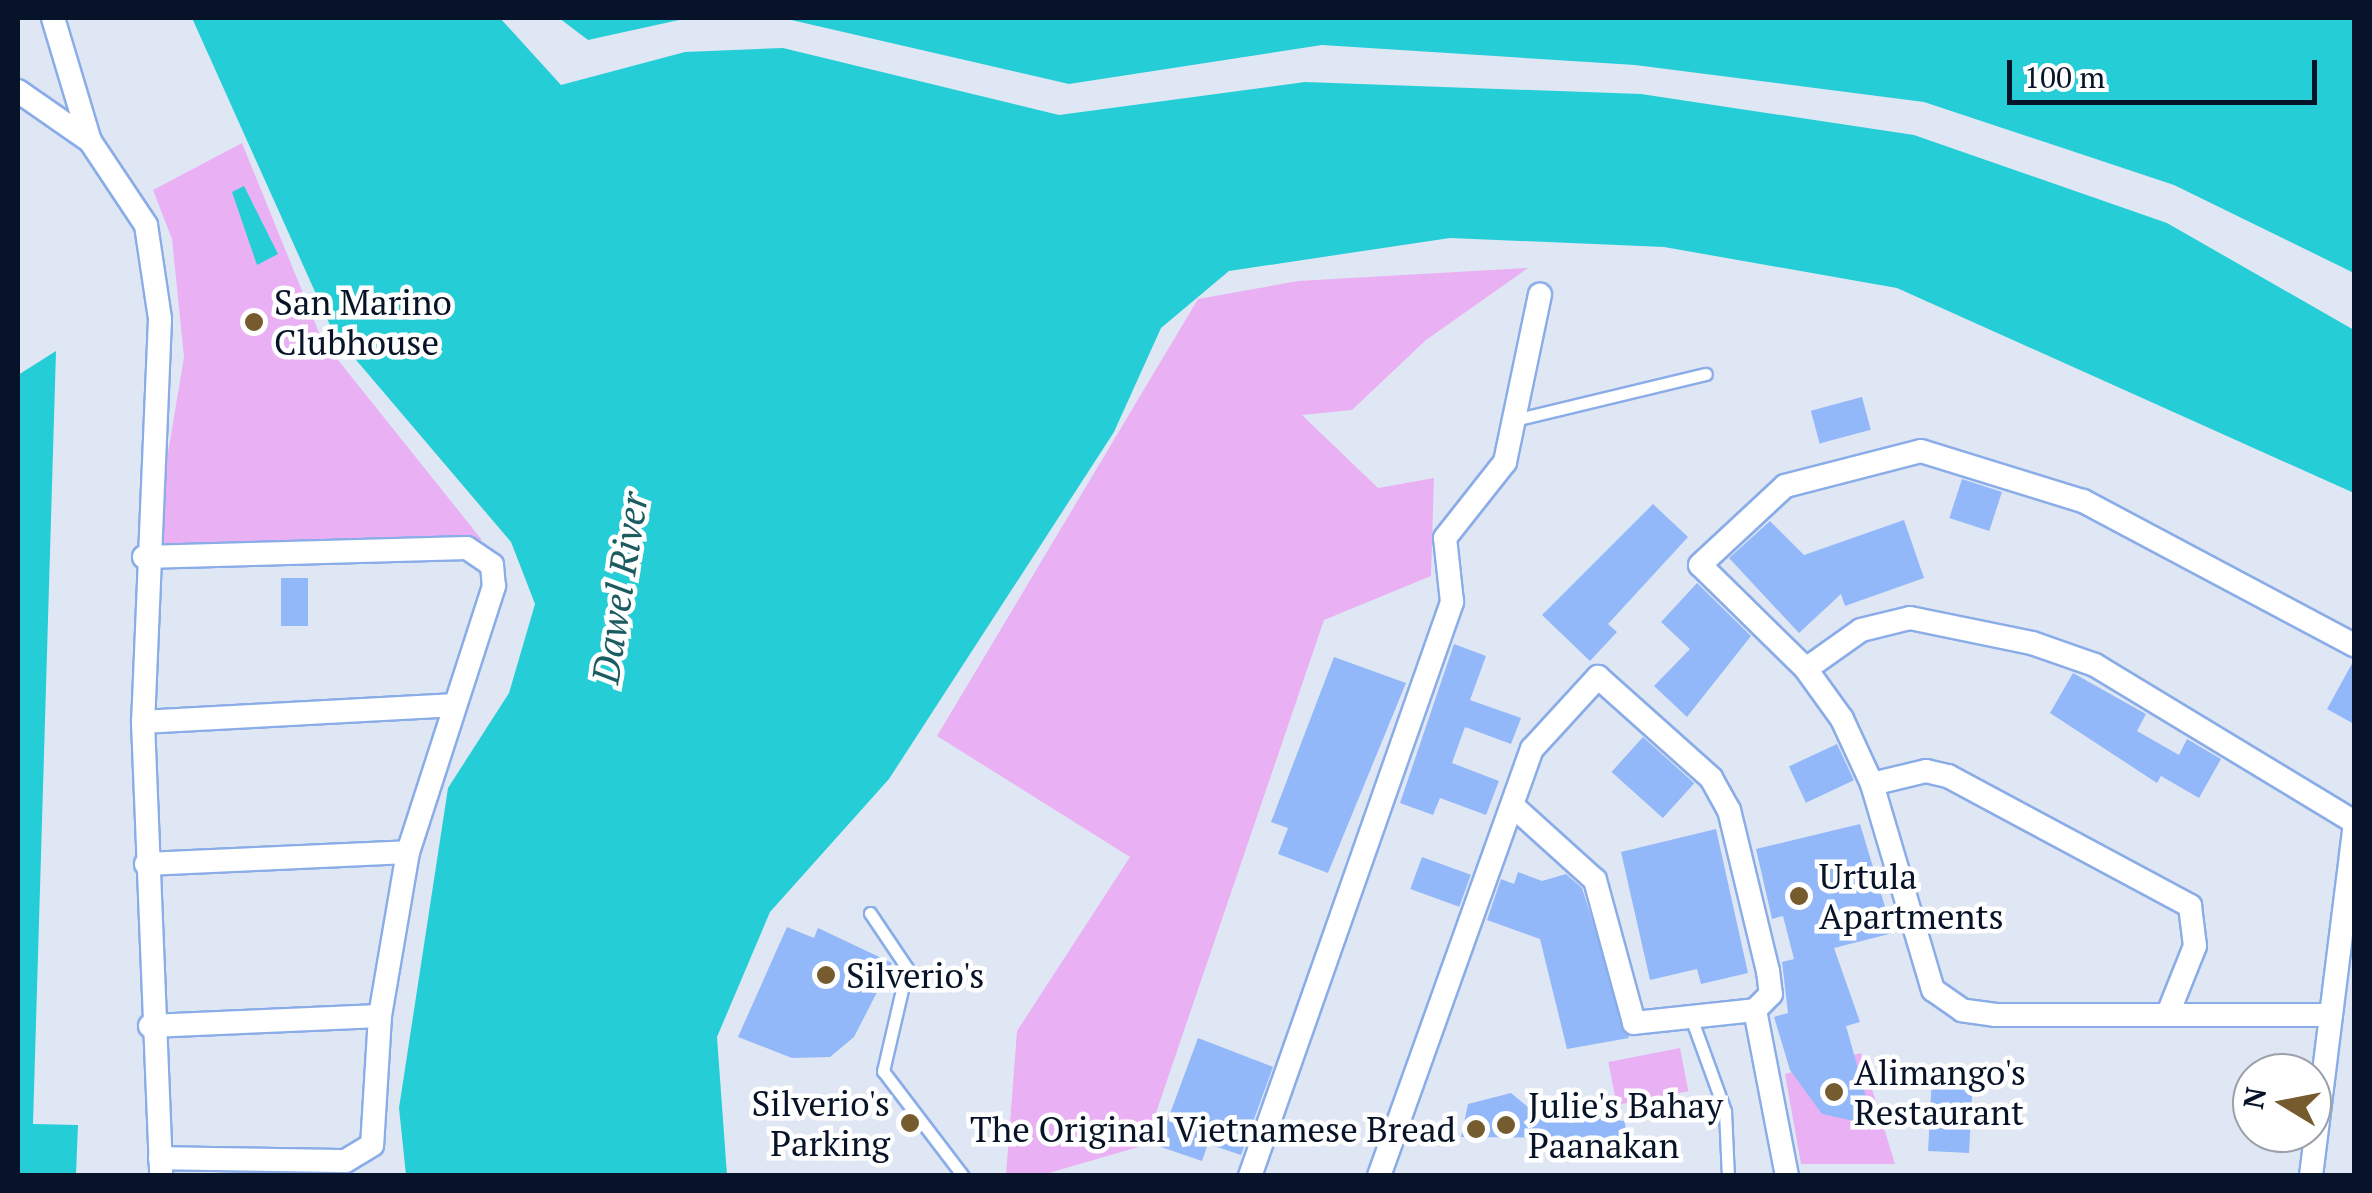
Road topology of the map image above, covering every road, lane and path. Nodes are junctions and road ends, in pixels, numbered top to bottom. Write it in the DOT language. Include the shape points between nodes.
graph roads {
  1 [pos="53,18"];
  2 [pos="18,90"];
  3 [pos="90,142"];
  4 [pos="1540,295"];
  5 [pos="1706,374"];
  6 [pos="1518,419"];
  7 [pos="144,557"];
  8 [pos="2354,645"];
  9 [pos="1806,669"];
  10 [pos="455,705"];
  11 [pos="143,722"];
  12 [pos="1872,784"];
  13 [pos="1513,806"];
  14 [pos="2354,825"];
  15 [pos="408,852"];
  16 [pos="146,864"];
  17 [pos="870,913"];
  18 [pos="1755,1010"];
  19 [pos="2169,1011"];
  20 [pos="2328,1015"];
  21 [pos="380,1016"];
  22 [pos="1693,1023"];
  23 [pos="150,1026"];
  24 [pos="165,1170"];
  25 [pos="963,1176"];
  26 [pos="1250,1176"];
  27 [pos="1379,1176"];
  28 [pos="1728,1176"];
  29 [pos="1787,1176"];
  30 [pos="2311,1176"];
  1 -- 3 [label="street"];
  2 -- 3 [label="street"];
  3 -- 7 [label="street" via="153,250 164,362"];
  4 -- 6 [label="street"];
  5 -- 6 [label="lane"];
  6 -- 26 [label="street" via="1497,477 1446,538 1452,602"];
  7 -- 10 [label="street" via="484,554 494,586"];
  7 -- 11 [label="street"];
  8 -- 9 [label="street" via="2082,501 1945,454 1898,451 1785,486 1700,565"];
  9 -- 12 [label="street"];
  9 -- 14 [label="street" via="1861,630 1910,618 2032,643 2095,665"];
  10 -- 11 [label="street"];
  10 -- 15 [label="street"];
  11 -- 16 [label="street"];
  12 -- 19 [label="street" via="1933,990 1962,1010 1996,1014"];
  12 -- 19 [label="street" via="1926,771 1948,776 2190,906 2195,946"];
  13 -- 18 [label="street" via="1532,749 1598,677 1721,792 1768,970 1770,994"];
  13 -- 22 [label="street" via="1595,880 1634,1023"];
  13 -- 27 [label="street"];
  14 -- 20 [label="street"];
  15 -- 16 [label="street"];
  15 -- 21 [label="street"];
  16 -- 23 [label="street"];
  17 -- 25 [label="lane" via="906,968 883,1071"];
  18 -- 22 [label="street"];
  18 -- 29 [label="street"];
  19 -- 20 [label="street"];
  20 -- 30 [label="street"];
  21 -- 23 [label="street"];
  21 -- 24 [label="street" via="378,1125 363,1155"];
  22 -- 28 [label="lane" via="1725,1111"];
  23 -- 24 [label="street"];
}
